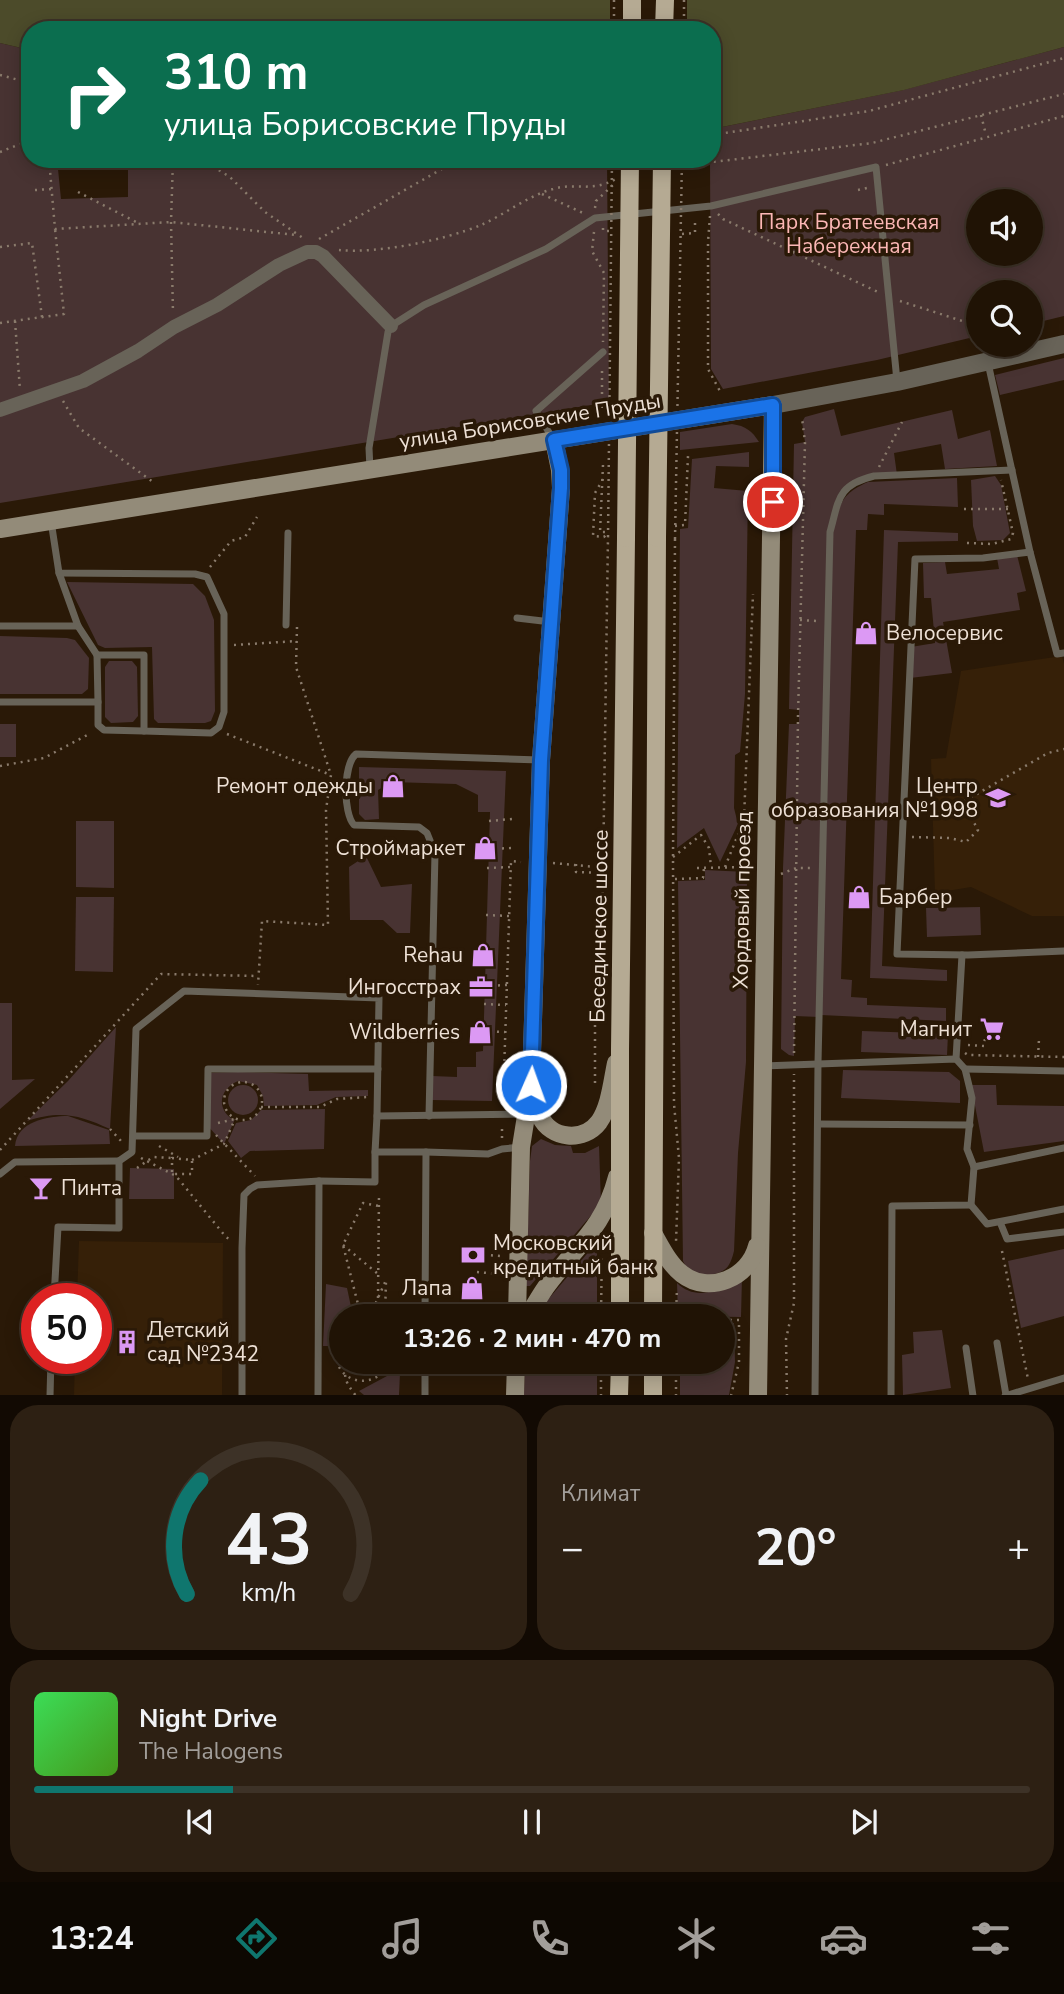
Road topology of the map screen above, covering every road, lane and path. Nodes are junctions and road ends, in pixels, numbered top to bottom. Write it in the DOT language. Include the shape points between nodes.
graph roads {
  1 [pos="614,0"];
  2 [pos="632,0"];
  3 [pos="665,0"];
  4 [pos="684,0"];
  5 [pos="614,21"];
  6 [pos="632,21"];
  7 [pos="664,21"];
  8 [pos="684,21"];
  9 [pos="1064,58"];
  10 [pos="0,75"];
  11 [pos="21,81"];
  12 [pos="981,115"];
  13 [pos="1064,116"];
  14 [pos="721,134"];
  15 [pos="986,136"];
  16 [pos="21,144"];
  17 [pos="0,152"];
  18 [pos="876,167"];
  19 [pos="50,168"];
  20 [pos="173,168"];
  21 [pos="216,168"];
  22 [pos="443,168"];
  23 [pos="612,168"];
  24 [pos="626,168"];
  25 [pos="628,168"];
  26 [pos="662,168"];
  27 [pos="682,168"];
  28 [pos="51,189"];
  29 [pos="34,190"];
  30 [pos="78,192"];
  31 [pos="542,194"];
  32 [pos="711,206"];
  33 [pos="695,207"];
  34 [pos="595,218"];
  35 [pos="171,222"];
  36 [pos="139,224"];
  37 [pos="55,229"];
  38 [pos="682,234"];
  39 [pos="297,235"];
  40 [pos="305,239"];
  41 [pos="321,246"];
  42 [pos="0,247"];
  43 [pos="329,249"];
  44 [pos="889,297"];
  45 [pos="41,317"];
  46 [pos="15,321"];
  47 [pos="0,323"];
  48 [pos="966,323"];
  49 [pos="391,326"];
  50 [pos="174,327"];
  51 [pos="1064,344"];
  52 [pos="603,352"];
  53 [pos="988,362"];
  54 [pos="897,382"];
  55 [pos="58,392"];
  56 [pos="721,393"];
  57 [pos="20,404"];
  58 [pos="773,405"];
  59 [pos="0,410"];
  60 [pos="802,418"];
  61 [pos="902,422"];
  62 [pos="554,440"];
  63 [pos="688,457"];
  64 [pos="603,465"];
  65 [pos="370,470"];
  66 [pos="1012,470"];
  67 [pos="1000,474"];
  68 [pos="874,476"];
  69 [pos="603,478"];
  70 [pos="153,482"];
  71 [pos="964,509"];
  72 [pos="1008,509"];
  73 [pos="1020,510"];
  74 [pos="257,517"];
  75 [pos="51,521"];
  76 [pos="674,526"];
  77 [pos="0,529"];
  78 [pos="608,532"];
  79 [pos="288,533"];
  80 [pos="617,538"];
  81 [pos="666,538"];
  82 [pos="967,543"];
  83 [pos="1030,552"];
  84 [pos="59,573"];
  85 [pos="202,576"];
  86 [pos="753,582"];
  87 [pos="517,618"];
  88 [pos="800,620"];
  89 [pos="828,621"];
  90 [pos="551,622"];
  91 [pos="286,625"];
  92 [pos="0,626"];
  93 [pos="78,626"];
  94 [pos="224,646"];
  95 [pos="1064,653"];
  96 [pos="97,655"];
  97 [pos="0,702"];
  98 [pos="97,702"];
  99 [pos="100,727"];
  100 [pos="219,727"];
  101 [pos="144,731"];
  102 [pos="1064,749"];
  103 [pos="541,760"];
  104 [pos="0,766"];
  105 [pos="331,775"];
  106 [pos="1007,776"];
  107 [pos="1012,783"];
  108 [pos="512,819"];
  109 [pos="744,819"];
  110 [pos="489,821"];
  111 [pos="902,837"];
  112 [pos="512,848"];
  113 [pos="488,849"];
  114 [pos="673,856"];
  115 [pos="522,862"];
  116 [pos="553,863"];
  117 [pos="576,864"];
  118 [pos="487,867"];
  119 [pos="511,867"];
  120 [pos="596,867"];
  121 [pos="704,867"];
  122 [pos="711,867"];
  123 [pos="724,867"];
  124 [pos="697,868"];
  125 [pos="796,868"];
  126 [pos="822,868"];
  127 [pos="603,873"];
  128 [pos="673,879"];
  129 [pos="486,915"];
  130 [pos="509,916"];
  131 [pos="1064,951"];
  132 [pos="962,955"];
  133 [pos="258,976"];
  134 [pos="507,985"];
  135 [pos="484,986"];
  136 [pos="257,995"];
  137 [pos="484,1004"];
  138 [pos="506,1004"];
  139 [pos="483,1031"];
  140 [pos="505,1032"];
  141 [pos="985,1038"];
  142 [pos="1039,1040"];
  143 [pos="620,1050"];
  144 [pos="1038,1056"];
  145 [pos="1064,1057"];
  146 [pos="956,1059"];
  147 [pos="818,1063"];
  148 [pos="794,1064"];
  149 [pos="762,1066"];
  150 [pos="378,1069"];
  151 [pos="965,1069"];
  152 [pos="1064,1071"];
  153 [pos="595,1082"];
  154 [pos="531,1085"];
  155 [pos="377,1097"];
  156 [pos="261,1107"];
  157 [pos="526,1114"];
  158 [pos="377,1116"];
  159 [pos="429,1116"];
  160 [pos="502,1116"];
  161 [pos="235,1119"];
  162 [pos="818,1124"];
  163 [pos="207,1125"];
  164 [pos="970,1125"];
  165 [pos="110,1129"];
  166 [pos="133,1136"];
  167 [pos="155,1144"];
  168 [pos="224,1144"];
  169 [pos="521,1147"];
  170 [pos="1064,1148"];
  171 [pos="502,1149"];
  172 [pos="0,1150"];
  173 [pos="132,1152"];
  174 [pos="375,1152"];
  175 [pos="426,1152"];
  176 [pos="172,1158"];
  177 [pos="181,1159"];
  178 [pos="192,1160"];
  179 [pos="621,1160"];
  180 [pos="119,1161"];
  181 [pos="146,1161"];
  182 [pos="974,1167"];
  183 [pos="137,1168"];
  184 [pos="0,1174"];
  185 [pos="172,1174"];
  186 [pos="319,1181"];
  187 [pos="264,1185"];
  188 [pos="379,1194"];
  189 [pos="971,1205"];
  190 [pos="379,1206"];
  191 [pos="1064,1209"];
  192 [pos="1000,1222"];
  193 [pos="760,1232"];
  194 [pos="1064,1232"];
  195 [pos="653,1233"];
  196 [pos="602,1239"];
  197 [pos="343,1245"];
  198 [pos="676,1246"];
  199 [pos="242,1248"];
  200 [pos="1003,1251"];
  201 [pos="477,1254"];
  202 [pos="500,1256"];
  203 [pos="477,1272"];
  204 [pos="379,1274"];
  205 [pos="499,1274"];
  206 [pos="677,1279"];
  207 [pos="55,1283"];
  208 [pos="378,1298"];
  209 [pos="358,1304"];
  210 [pos="375,1304"];
  211 [pos="385,1304"];
  212 [pos="425,1304"];
  213 [pos="517,1304"];
  214 [pos="536,1304"];
  215 [pos="601,1304"];
  216 [pos="620,1304"];
  217 [pos="653,1304"];
  218 [pos="676,1304"];
  219 [pos="735,1320"];
  220 [pos="997,1343"];
  221 [pos="966,1348"];
  222 [pos="51,1374"];
  223 [pos="372,1374"];
  224 [pos="382,1374"];
  225 [pos="425,1374"];
  226 [pos="516,1374"];
  227 [pos="601,1374"];
  228 [pos="620,1374"];
  229 [pos="653,1374"];
  230 [pos="676,1374"];
  231 [pos="345,1376"];
  232 [pos="1064,1378"];
  233 [pos="376,1380"];
  234 [pos="1030,1388"];
  235 [pos="50,1395"];
  236 [pos="242,1395"];
  237 [pos="318,1395"];
  238 [pos="356,1395"];
  239 [pos="425,1395"];
  240 [pos="515,1395"];
  241 [pos="601,1395"];
  242 [pos="619,1395"];
  243 [pos="653,1395"];
  244 [pos="676,1395"];
  245 [pos="731,1395"];
  246 [pos="758,1395"];
  247 [pos="787,1395"];
  248 [pos="815,1395"];
  249 [pos="891,1395"];
  250 [pos="973,1395"];
  251 [pos="1005,1395"];
  1 -- 5 [label="path"];
  2 -- 6 [label="main road"];
  3 -- 7 [label="main road"];
  4 -- 8 [label="path"];
  9 -- 14 [label="path" via="869,111"];
  10 -- 11 [label="path"];
  12 -- 15 [label="path"];
  13 -- 15 [label="path"];
  15 -- 18 [label="path"];
  16 -- 17 [label="path"];
  18 -- 32 [label="lane"];
  18 -- 44 [label="lane"];
  19 -- 28 [label="path"];
  20 -- 35 [label="path"];
  21 -- 39 [label="path"];
  22 -- 41 [label="path" via="313,242"];
  23 -- 78 [label="path, bridge"];
  24 -- 31 [label="path" via="602,187 554,188"];
  25 -- 80 [label="main road, Бесединское шоссе, bridge"];
  26 -- 81 [label="main road, bridge"];
  27 -- 38 [label="path, bridge"];
  28 -- 29 [label="path"];
  28 -- 37 [label="path"];
  30 -- 36 [label="path"];
  31 -- 34 [label="path"];
  31 -- 43 [label="path" via="479,226 416,243 351,251"];
  32 -- 33 [label="lane"];
  32 -- 44 [label="path" via="723,219"];
  32 -- 56 [label="path" via="708,369"];
  33 -- 34 [label="lane"];
  33 -- 38 [label="path" via="695,233"];
  34 -- 49 [label="lane" via="546,249 425,305"];
  35 -- 36 [label="path"];
  35 -- 39 [label="path"];
  35 -- 50 [label="path"];
  36 -- 37 [label="path"];
  37 -- 45 [label="path" via="64,314"];
  38 -- 76 [label="path, bridge"];
  39 -- 40 [label="path"];
  42 -- 45 [label="path" via="32,243"];
  44 -- 48 [label="path"];
  44 -- 54 [label="lane"];
  45 -- 46 [label="path"];
  46 -- 47 [label="path"];
  46 -- 57 [label="path"];
  49 -- 50 [label="street" via="323,256 307,252"];
  49 -- 65 [label="lane" via="371,436"];
  50 -- 55 [label="street"];
  51 -- 53 [label="street, улица Борисовские Пруды"];
  52 -- 62 [label="lane" via="536,411"];
  53 -- 54 [label="street, улица Борисовские Пруды"];
  53 -- 66 [label="lane"];
  54 -- 58 [label="street, улица Борисовские Пруды"];
  55 -- 57 [label="street"];
  55 -- 70 [label="path" via="79,428"];
  57 -- 59 [label="street"];
  58 -- 62 [label="main road, улица Борисовские Пруды"];
  58 -- 149 [label="main road, Хордовый проезд"];
  60 -- 88 [label="path"];
  61 -- 68 [label="path"];
  62 -- 65 [label="main road, улица Борисовские Пруды"];
  62 -- 90 [label="main road" via="561,488"];
  63 -- 76 [label="path" via="685,525"];
  64 -- 69 [label="path"];
  65 -- 75 [label="main road, улица Борисовские Пруды"];
  66 -- 68 [label="lane"];
  66 -- 73 [label="lane"];
  67 -- 72 [label="path"];
  68 -- 89 [label="lane" via="859,479 840,494 830,533"];
  69 -- 78 [label="path" via="600,532"];
  69 -- 78 [label="path" via="595,493 593,536 604,537"];
  71 -- 72 [label="path"];
  72 -- 73 [label="path"];
  72 -- 82 [label="path" via="1011,539"];
  73 -- 83 [label="lane"];
  74 -- 85 [label="path" via="244,537 231,541"];
  75 -- 77 [label="main road, улица Борисовские Пруды"];
  75 -- 84 [label="lane"];
  76 -- 81 [label="path, bridge"];
  78 -- 80 [label="path, bridge"];
  79 -- 91 [label="lane"];
  80 -- 127 [label="path"];
  80 -- 143 [label="main road, Бесединское шоссе"];
  81 -- 114 [label="path"];
  81 -- 195 [label="main road"];
  83 -- 95 [label="lane" via="1057,654"];
  83 -- 111 [label="lane" via="915,559"];
  84 -- 85 [label="lane"];
  84 -- 93 [label="lane"];
  85 -- 94 [label="lane" via="207,577 224,614"];
  86 -- 109 [label="path"];
  87 -- 90 [label="lane"];
  88 -- 89 [label="path"];
  88 -- 125 [label="path"];
  89 -- 126 [label="lane"];
  90 -- 103 [label="main road"];
  92 -- 93 [label="lane"];
  93 -- 96 [label="lane"];
  94 -- 100 [label="lane" via="224,712"];
  94 -- 105 [label="path" via="297,642 296,667"];
  96 -- 98 [label="lane"];
  96 -- 101 [label="lane" via="144,655"];
  97 -- 98 [label="lane"];
  98 -- 99 [label="lane"];
  99 -- 101 [label="lane"];
  99 -- 104 [label="path" via="44,758"];
  100 -- 101 [label="lane" via="211,733"];
  100 -- 105 [label="path"];
  102 -- 106 [label="path" via="1048,752"];
  103 -- 154 [label="main road"];
  103 -- 159 [label="lane" via="356,754 350,759 347,812 354,825 419,827 427,833 435,853"];
  105 -- 133 [label="path" via="326,810 328,925 262,921"];
  106 -- 107 [label="path"];
  106 -- 111 [label="path" via="963,802 978,830 966,842"];
  108 -- 110 [label="path"];
  109 -- 123 [label="path"];
  109 -- 123 [label="path" via="749,867"];
  111 -- 132 [label="lane" via="897,954"];
  112 -- 113 [label="path"];
  114 -- 122 [label="path" via="701,835 709,848"];
  114 -- 128 [label="path"];
  115 -- 119 [label="path" via="511,861"];
  116 -- 117 [label="path"];
  117 -- 120 [label="path"];
  117 -- 127 [label="path" via="576,872"];
  118 -- 119 [label="path"];
  119 -- 130 [label="path"];
  121 -- 122 [label="path"];
  121 -- 124 [label="path"];
  121 -- 128 [label="path" via="703,878"];
  122 -- 123 [label="path"];
  125 -- 126 [label="path"];
  125 -- 148 [label="path"];
  126 -- 147 [label="lane"];
  127 -- 153 [label="path"];
  128 -- 198 [label="path" via="674,1104 679,1158"];
  129 -- 130 [label="path"];
  130 -- 134 [label="path"];
  131 -- 132 [label="lane"];
  132 -- 146 [label="lane"];
  133 -- 136 [label="path"];
  133 -- 172 [label="path" via="162,974"];
  134 -- 135 [label="path"];
  134 -- 138 [label="path"];
  136 -- 150 [label="lane" via="379,998"];
  136 -- 166 [label="lane" via="184,991 136,1029"];
  137 -- 138 [label="path"];
  138 -- 140 [label="path"];
  139 -- 140 [label="path"];
  140 -- 160 [label="path"];
  141 -- 144 [label="path" via="984,1046 965,1045 965,1053"];
  142 -- 144 [label="path"];
  143 -- 154 [label="main road" via="605,1110 589,1132 562,1135 549,1128 540,1117"];
  143 -- 179 [label="main road, Бесединское шоссе"];
  144 -- 145 [label="path"];
  146 -- 147 [label="lane"];
  146 -- 151 [label="lane"];
  147 -- 148 [label="lane"];
  147 -- 162 [label="lane"];
  148 -- 149 [label="lane"];
  148 -- 247 [label="path" via="794,1303 786,1339"];
  149 -- 193 [label="main road, Хордовый проезд"];
  150 -- 155 [label="lane"];
  150 -- 163 [label="lane" via="208,1069"];
  151 -- 152 [label="lane"];
  151 -- 164 [label="lane" via="972,1098"];
  154 -- 157 [label="main road"];
  155 -- 156 [label="path" via="337,1099 320,1107"];
  155 -- 158 [label="lane"];
  156 -- 161 [label="path" via="247,1120"];
  156 -- 161 [label="path" via="255,1087 233,1085 225,1094 224,1106"];
  157 -- 160 [label="lane"];
  157 -- 169 [label="main road"];
  158 -- 159 [label="lane"];
  158 -- 174 [label="lane"];
  159 -- 160 [label="lane"];
  160 -- 171 [label="path"];
  161 -- 163 [label="path"];
  161 -- 168 [label="path"];
  162 -- 164 [label="lane"];
  162 -- 248 [label="lane"];
  163 -- 166 [label="lane" via="207,1136"];
  163 -- 168 [label="path"];
  164 -- 182 [label="lane" via="967,1149"];
  165 -- 173 [label="path"];
  166 -- 173 [label="lane"];
  167 -- 177 [label="path"];
  168 -- 178 [label="path"];
  168 -- 187 [label="path"];
  169 -- 171 [label="lane"];
  169 -- 213 [label="main road"];
  170 -- 182 [label="lane"];
  171 -- 175 [label="lane" via="488,1154"];
  173 -- 180 [label="lane"];
  173 -- 181 [label="path"];
  174 -- 175 [label="lane"];
  174 -- 186 [label="lane" via="375,1182"];
  175 -- 212 [label="lane"];
  176 -- 177 [label="path"];
  176 -- 181 [label="path"];
  176 -- 185 [label="path"];
  177 -- 178 [label="path"];
  178 -- 185 [label="path" via="192,1174"];
  179 -- 214 [label="main road" via="599,1223"];
  179 -- 216 [label="main road, Бесединское шоссе"];
  180 -- 184 [label="lane" via="15,1162"];
  180 -- 207 [label="lane" via="119,1228 58,1227"];
  181 -- 183 [label="path"];
  181 -- 185 [label="path"];
  182 -- 189 [label="lane"];
  185 -- 199 [label="path" via="226,1237"];
  186 -- 187 [label="lane"];
  186 -- 237 [label="lane"];
  187 -- 199 [label="lane" via="244,1195"];
  188 -- 190 [label="path"];
  189 -- 192 [label="lane" via="987,1224"];
  189 -- 249 [label="lane" via="892,1206"];
  190 -- 197 [label="path" via="363,1203"];
  190 -- 204 [label="path"];
  191 -- 192 [label="lane"];
  192 -- 194 [label="lane" via="1007,1239"];
  193 -- 195 [label="main road" via="754,1257 738,1276 708,1283 680,1273"];
  193 -- 246 [label="main road, Хордовый проезд"];
  195 -- 217 [label="main road"];
  196 -- 215 [label="path"];
  197 -- 204 [label="path"];
  197 -- 209 [label="path"];
  199 -- 236 [label="lane"];
  200 -- 234 [label="path"];
  201 -- 202 [label="path"];
  203 -- 205 [label="path"];
  204 -- 208 [label="path"];
  206 -- 218 [label="path"];
  208 -- 210 [label="path"];
  208 -- 211 [label="path" via="386,1280"];
  219 -- 245 [label="path" via="739,1320 739,1362"];
  220 -- 251 [label="lane"];
  221 -- 250 [label="lane"];
  222 -- 235 [label="lane"];
  223 -- 233 [label="path"];
  224 -- 233 [label="path"];
  225 -- 239 [label="lane"];
  226 -- 240 [label="main road"];
  227 -- 241 [label="path"];
  228 -- 242 [label="main road"];
  229 -- 243 [label="main road"];
  230 -- 244 [label="path"];
  231 -- 233 [label="path" via="360,1382"];
  231 -- 238 [label="path"];
  232 -- 234 [label="lane"];
  234 -- 251 [label="lane"];
}
